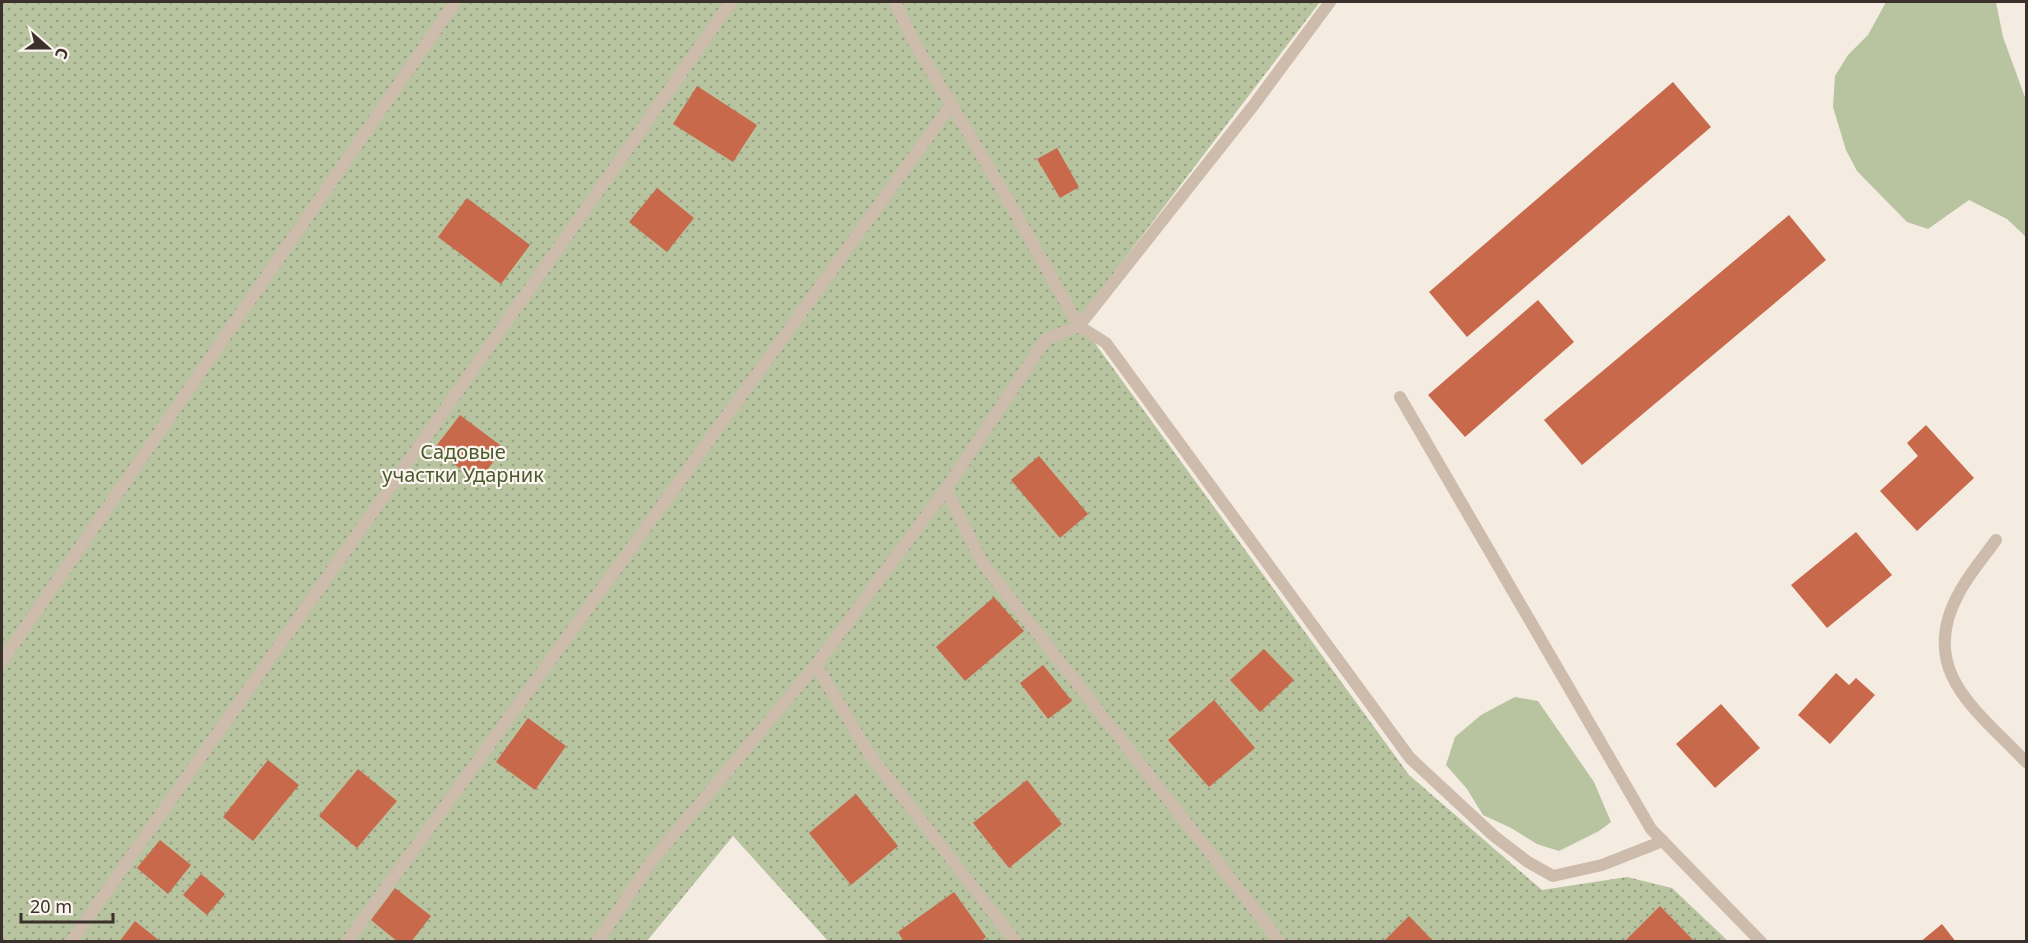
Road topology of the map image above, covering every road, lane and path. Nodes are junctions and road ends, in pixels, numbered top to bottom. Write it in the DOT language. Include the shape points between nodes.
graph roads {
  1 [pos="455,2"];
  2 [pos="731,2"];
  3 [pos="895,2"];
  4 [pos="1330,2"];
  5 [pos="951,105"];
  6 [pos="1079,326"];
  7 [pos="1400,398"];
  8 [pos="946,489"];
  9 [pos="1996,540"];
  10 [pos="2,661"];
  11 [pos="816,665"];
  12 [pos="2026,762"];
  13 [pos="1663,841"];
  14 [pos="71,942"];
  15 [pos="347,942"];
  16 [pos="597,942"];
  17 [pos="1016,942"];
  18 [pos="1280,942"];
  19 [pos="1761,942"];
  1 -- 10 [label="lane"];
  2 -- 14 [label="lane"];
  3 -- 5 [label="lane"];
  4 -- 6 [label="lane"];
  5 -- 6 [label="lane"];
  5 -- 15 [label="lane"];
  6 -- 8 [label="lane" via="1046,339"];
  6 -- 13 [label="lane" via="1106,343 1410,758 1494,836 1553,876 1602,865"];
  7 -- 13 [label="lane" via="1651,829"];
  8 -- 11 [label="lane"];
  8 -- 18 [label="lane" via="981,561"];
  9 -- 12 [label="lane" via="1959,593 1943,639 1946,663 1959,691"];
  11 -- 16 [label="lane" via="651,862"];
  11 -- 17 [label="lane" via="870,755"];
  13 -- 19 [label="lane"];
}
